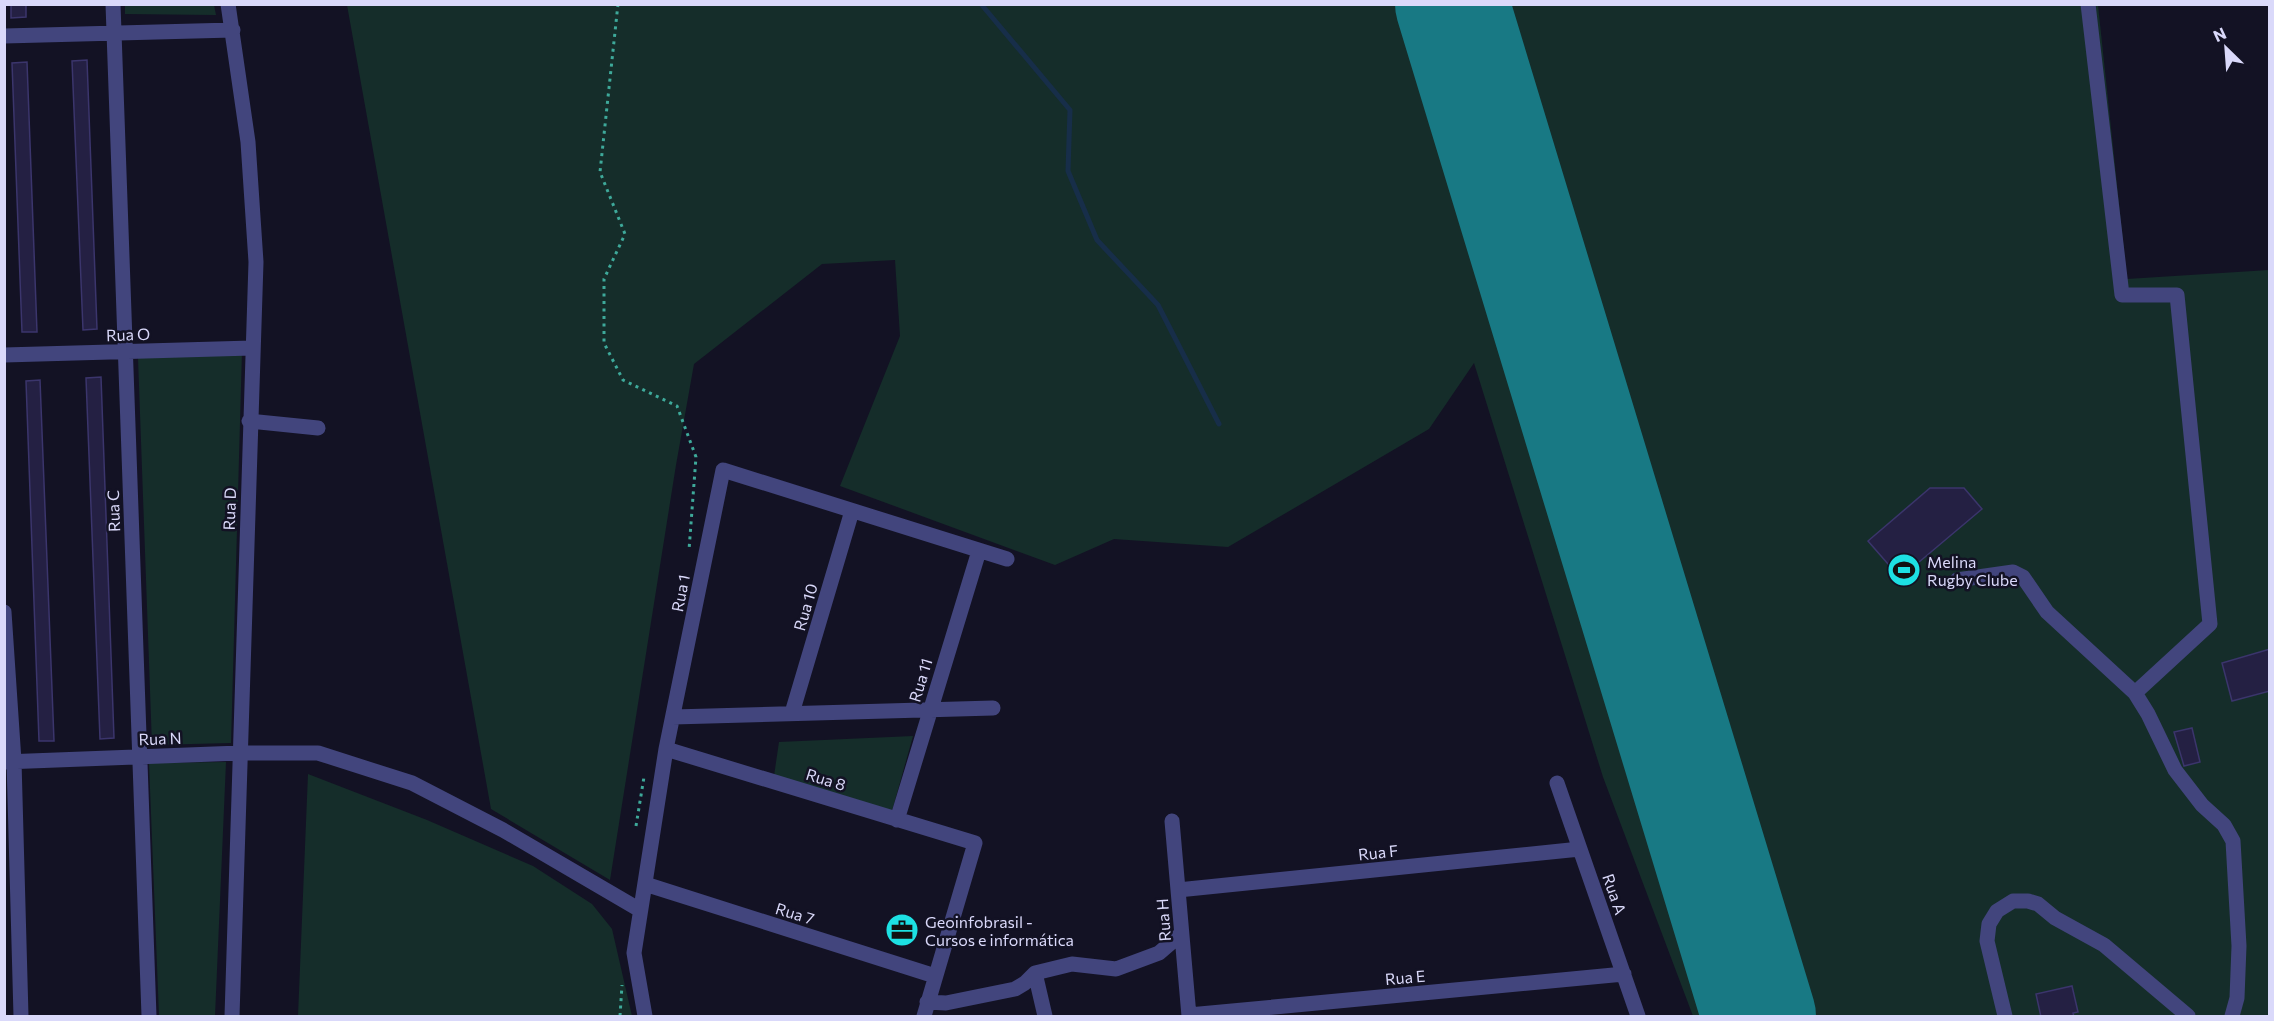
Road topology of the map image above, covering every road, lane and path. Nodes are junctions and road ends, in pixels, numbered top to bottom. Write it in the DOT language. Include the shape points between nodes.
graph roads {
  1 [pos="113,4"];
  2 [pos="228,4"];
  3 [pos="618,4"];
  4 [pos="2088,4"];
  5 [pos="233,30"];
  6 [pos="114,33"];
  7 [pos="4,36"];
  8 [pos="252,348"];
  9 [pos="125,352"];
  10 [pos="4,355"];
  11 [pos="249,421"];
  12 [pos="318,428"];
  13 [pos="852,512"];
  14 [pos="979,551"];
  15 [pos="688,558"];
  16 [pos="1007,559"];
  17 [pos="1957,580"];
  18 [pos="4,612"];
  19 [pos="2135,693"];
  20 [pos="993,708"];
  21 [pos="930,710"];
  22 [pos="792,713"];
  23 [pos="673,717"];
  24 [pos="666,750"];
  25 [pos="240,753"];
  26 [pos="141,756"];
  27 [pos="9,762"];
  28 [pos="644,776"];
  29 [pos="1557,783"];
  30 [pos="897,820"];
  31 [pos="1172,821"];
  32 [pos="636,829"];
  33 [pos="1580,849"];
  34 [pos="645,884"];
  35 [pos="1178,890"];
  36 [pos="640,910"];
  37 [pos="1181,934"];
  38 [pos="1035,973"];
  39 [pos="1624,974"];
  40 [pos="935,975"];
  41 [pos="622,983"];
  42 [pos="926,1009"];
  43 [pos="1189,1016"];
  44 [pos="21,1017"];
  45 [pos="149,1017"];
  46 [pos="232,1017"];
  47 [pos="620,1017"];
  48 [pos="645,1017"];
  49 [pos="1045,1017"];
  50 [pos="1638,1017"];
  51 [pos="2005,1017"];
  52 [pos="2188,1017"];
  53 [pos="2232,1017"];
  1 -- 6 [label="street, Rua C"];
  2 -- 5 [label="street, Rua D"];
  3 -- 15 [label="path" via="600,172 625,234 604,279 604,343 623,380 677,406 696,457"];
  4 -- 19 [label="street" via="2122,295 2177,295 2210,624"];
  5 -- 6 [label="street"];
  5 -- 8 [label="street, Rua D" via="248,142 256,262"];
  6 -- 7 [label="street"];
  6 -- 9 [label="street, Rua C"];
  8 -- 9 [label="street, Rua O"];
  8 -- 11 [label="street, Rua D"];
  9 -- 10 [label="street, Rua O"];
  9 -- 26 [label="street, Rua C"];
  11 -- 12 [label="street"];
  11 -- 25 [label="street, Rua D"];
  13 -- 14 [label="street, Rua 1"];
  13 -- 22 [label="street, Rua 10"];
  13 -- 23 [label="street, Rua 1" via="723,470"];
  14 -- 16 [label="street, Rua 1"];
  14 -- 21 [label="street, Rua 11"];
  17 -- 19 [label="street" via="2013,572 2023,577 2047,612"];
  18 -- 27 [label="street"];
  19 -- 53 [label="street" via="2175,770 2202,805 2224,825 2233,841 2239,946 2237,998"];
  20 -- 21 [label="street"];
  21 -- 22 [label="street"];
  21 -- 30 [label="street, Rua 11"];
  22 -- 23 [label="street"];
  23 -- 24 [label="street, Rua 1"];
  24 -- 30 [label="street, Rua 8"];
  24 -- 34 [label="street, Rua 1"];
  25 -- 26 [label="street, Rua N"];
  25 -- 36 [label="street, Rua N" via="318,753 412,783 503,830"];
  25 -- 46 [label="street, Rua D"];
  26 -- 27 [label="street, Rua N"];
  26 -- 45 [label="street, Rua C"];
  27 -- 44 [label="street"];
  28 -- 32 [label="path"];
  29 -- 33 [label="street, Rua A"];
  30 -- 40 [label="street, Rua 8" via="975,843"];
  31 -- 35 [label="street, Rua H"];
  33 -- 35 [label="street, Rua F"];
  33 -- 39 [label="street, Rua A"];
  34 -- 36 [label="street, Rua 1"];
  34 -- 40 [label="street, Rua 7"];
  35 -- 37 [label="street, Rua H"];
  36 -- 48 [label="street, Rua 1" via="634,952"];
  37 -- 38 [label="street" via="1159,953 1116,969 1072,964"];
  37 -- 43 [label="street, Rua H"];
  38 -- 42 [label="street" via="1015,989"];
  38 -- 49 [label="street"];
  39 -- 43 [label="street, Rua E"];
  39 -- 50 [label="street, Rua A"];
  40 -- 42 [label="street"];
  41 -- 47 [label="path"];
  51 -- 52 [label="street" via="1987,941 1989,924 2005,906 2028,901 2104,945"];
}
